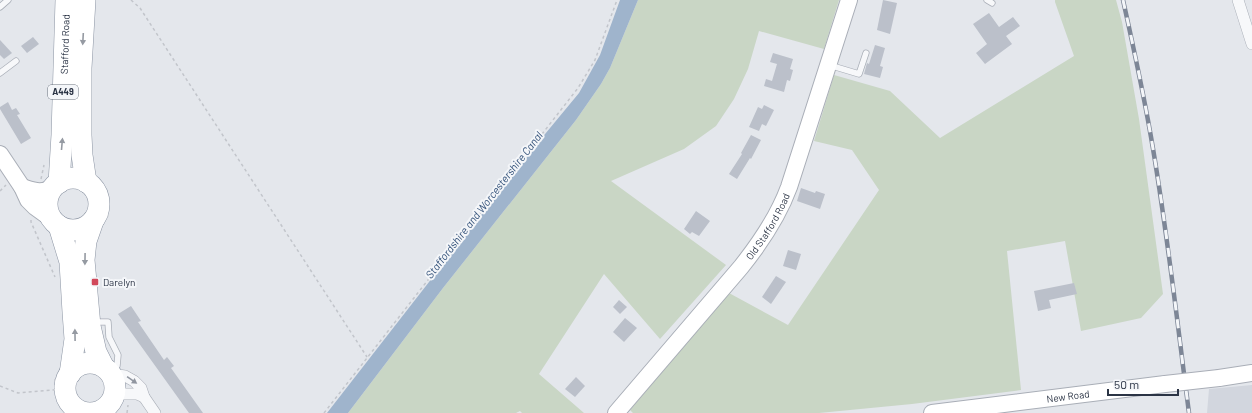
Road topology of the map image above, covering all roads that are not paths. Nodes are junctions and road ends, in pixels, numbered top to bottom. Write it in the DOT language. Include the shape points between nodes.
graph roads {
  1 [pos="8,0"];
  2 [pos="66,0"];
  3 [pos="85,0"];
  4 [pos="849,0"];
  5 [pos="1238,0"];
  6 [pos="0,7"];
  7 [pos="1252,44"];
  8 [pos="866,54"];
  9 [pos="16,61"];
  10 [pos="828,65"];
  11 [pos="0,73"];
  12 [pos="0,154"];
  13 [pos="93,183"];
  14 [pos="57,185"];
  15 [pos="22,187"];
  16 [pos="100,220"];
  17 [pos="56,223"];
  18 [pos="1252,373"];
  19 [pos="61,382"];
  20 [pos="112,388"];
  21 [pos="144,397"];
  22 [pos="75,412"];
  23 [pos="155,413"];
  24 [pos="616,413"];
  25 [pos="932,413"];
  1 -- 6 [label="lane"];
  14 -- 2 [label="highway, Stafford Road / A449, one-way" via="62,135"];
  3 -- 13 [label="highway, Stafford Road / A449, one-way" via="80,135 82,155"];
  4 -- 10 [label="street, Old Stafford Road"];
  5 -- 7 [label="street"];
  8 -- 10 [label="lane" via="859,74"];
  9 -- 11 [label="lane"];
  10 -- 24 [label="street, Old Stafford Road" via="789,187 773,224 742,267"];
  12 -- 15 [label="street"];
  13 -- 14 [label="highway" via="73,179"];
  13 -- 16 [label="highway" via="92,187 99,200 97,214"];
  14 -- 15 [label="street" via="39,192"];
  14 -- 17 [label="highway" via="51,192 48,205 49,213"];
  15 -- 17 [label="street" via="28,200"];
  16 -- 17 [label="highway" via="77,230"];
  16 -- 20 [label="highway, one-way" via="86,241 84,260 90,322 96,352"];
  19 -- 17 [label="highway, one-way" via="75,339 70,262"];
  18 -- 25 [label="street, New Road, bridge"];
  19 -- 20 [label="highway" via="79,365 98,364"];
  19 -- 22 [label="highway"];
  20 -- 21 [label="street"];
  20 -- 21 [label="street, one-way" via="125,376 142,388"];
  20 -- 22 [label="highway" via="98,411"];
  21 -- 23 [label="street"];
}
